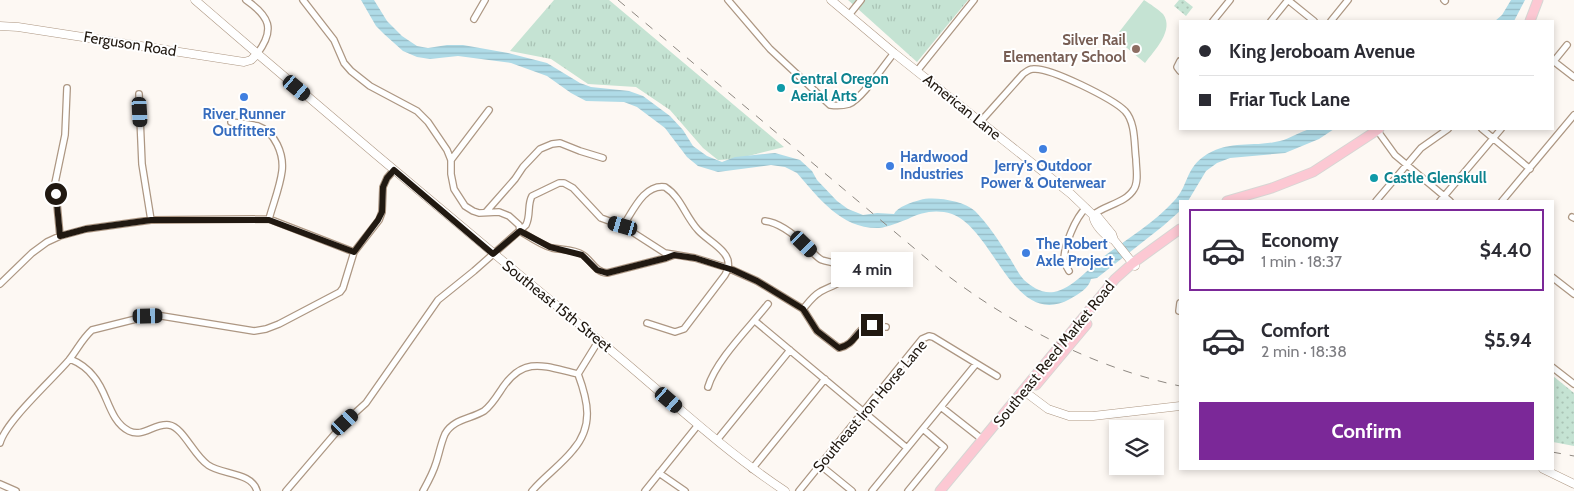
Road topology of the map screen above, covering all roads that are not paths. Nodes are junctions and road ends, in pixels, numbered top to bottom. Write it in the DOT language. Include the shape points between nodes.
graph roads {
  1 [pos="195,0"];
  2 [pos="246,0"];
  3 [pos="303,0"];
  4 [pos="485,0"];
  5 [pos="728,0"];
  6 [pos="831,0"];
  7 [pos="861,0"];
  8 [pos="974,0"];
  9 [pos="1230,0"];
  10 [pos="1288,0"];
  11 [pos="1348,0"];
  12 [pos="1533,0"];
  13 [pos="1538,0"];
  14 [pos="849,15"];
  15 [pos="474,19"];
  16 [pos="1213,20"];
  17 [pos="1272,20"];
  18 [pos="1313,20"];
  19 [pos="1332,20"];
  20 [pos="1526,20"];
  21 [pos="1530,20"];
  22 [pos="0,26"];
  23 [pos="1567,45"];
  24 [pos="894,53"];
  25 [pos="257,54"];
  26 [pos="1554,62"];
  27 [pos="917,71"];
  28 [pos="1574,77"];
  29 [pos="67,88"];
  30 [pos="139,94"];
  31 [pos="489,110"];
  32 [pos="1574,115"];
  33 [pos="981,121"];
  34 [pos="231,122"];
  35 [pos="1380,130"];
  36 [pos="1447,130"];
  37 [pos="1483,130"];
  38 [pos="1500,130"];
  39 [pos="1493,138"];
  40 [pos="603,158"];
  41 [pos="450,160"];
  42 [pos="1407,165"];
  43 [pos="1530,169"];
  44 [pos="394,170"];
  45 [pos="1442,199"];
  46 [pos="1230,200"];
  47 [pos="1242,200"];
  48 [pos="1377,200"];
  49 [pos="1503,200"];
  50 [pos="1086,208"];
  51 [pos="486,212"];
  52 [pos="1093,215"];
  53 [pos="151,220"];
  54 [pos="269,220"];
  55 [pos="765,221"];
  56 [pos="623,226"];
  57 [pos="1179,230"];
  58 [pos="520,231"];
  59 [pos="1179,234"];
  60 [pos="60,236"];
  61 [pos="354,252"];
  62 [pos="493,254"];
  63 [pos="674,255"];
  64 [pos="1132,262"];
  65 [pos="728,268"];
  66 [pos="1069,272"];
  67 [pos="1554,279"];
  68 [pos="0,284"];
  69 [pos="1574,294"];
  70 [pos="768,304"];
  71 [pos="803,309"];
  72 [pos="755,321"];
  73 [pos="647,323"];
  74 [pos="886,327"];
  75 [pos="599,340"];
  76 [pos="790,350"];
  77 [pos="70,359"];
  78 [pos="976,364"];
  79 [pos="1554,369"];
  80 [pos="578,374"];
  81 [pos="997,376"];
  82 [pos="825,379"];
  83 [pos="1574,384"];
  84 [pos="708,387"];
  85 [pos="1026,393"];
  86 [pos="1179,406"];
  87 [pos="941,407"];
  88 [pos="864,412"];
  89 [pos="698,425"];
  90 [pos="923,429"];
  91 [pos="717,440"];
  92 [pos="983,440"];
  93 [pos="0,443"];
  94 [pos="907,448"];
  95 [pos="820,465"];
  96 [pos="752,469"];
  97 [pos="1545,470"];
  98 [pos="659,473"];
  99 [pos="0,484"];
  100 [pos="1574,484"];
  101 [pos="16,491"];
  102 [pos="257,491"];
  103 [pos="286,491"];
  104 [pos="422,491"];
  105 [pos="532,491"];
  106 [pos="645,491"];
  107 [pos="685,491"];
  108 [pos="785,491"];
  109 [pos="799,491"];
  110 [pos="852,491"];
  111 [pos="872,491"];
  112 [pos="908,491"];
  113 [pos="940,491"];
  114 [pos="948,491"];
  1 -- 25 [label="street, Southeast 15th Street"];
  2 -- 25 [label="street" via="267,21 267,33"];
  3 -- 41 [label="street" via="334,40 351,71 370,86 423,116 447,150"];
  4 -- 15 [label="street"];
  5 -- 24 [label="street" via="770,49 830,105 851,103 860,96"];
  6 -- 14 [label="street, American Lane"];
  7 -- 14 [label="street"];
  8 -- 27 [label="street"];
  9 -- 16 [label="street"];
  10 -- 17 [label="street"];
  10 -- 18 [label="street"];
  11 -- 19 [label="street"];
  12 -- 20 [label="main road"];
  13 -- 21 [label="main road"];
  14 -- 24 [label="street, American Lane"];
  22 -- 25 [label="street, Ferguson Road" via="244,62"];
  23 -- 26 [label="street"];
  24 -- 27 [label="street, American Lane"];
  25 -- 44 [label="street, Southeast 15th Street"];
  26 -- 28 [label="street"];
  27 -- 33 [label="street, American Lane"];
  29 -- 60 [label="street" via="65,135 55,183"];
  30 -- 53 [label="street" via="142,164"];
  31 -- 41 [label="street"];
  32 -- 43 [label="street"];
  33 -- 50 [label="street, American Lane"];
  33 -- 52 [label="street" via="1023,74 1034,68 1073,80 1126,112 1134,136 1135,188 1124,199"];
  34 -- 54 [label="street" via="257,126 271,134 276,142 282,171"];
  35 -- 42 [label="street" via="1392,152"];
  35 -- 46 [label="main road" via="1313,172"];
  35 -- 47 [label="main road" via="1316,175"];
  36 -- 42 [label="street" via="1421,148"];
  37 -- 39 [label="street"];
  38 -- 39 [label="street"];
  39 -- 43 [label="street"];
  39 -- 45 [label="street"];
  40 -- 51 [label="street" via="560,143 540,149"];
  41 -- 51 [label="street" via="454,189 460,199 473,212"];
  42 -- 45 [label="street"];
  42 -- 48 [label="street"];
  43 -- 49 [label="street"];
  44 -- 61 [label="street" via="383,187 382,212"];
  44 -- 62 [label="street, Southeast 15th Street"];
  50 -- 52 [label="street, American Lane"];
  50 -- 66 [label="street" via="1078,218 1066,250 1064,262"];
  51 -- 58 [label="street" via="509,216 519,225"];
  52 -- 64 [label="street, American Lane" via="1093,220 1107,237 1114,240"];
  53 -- 54 [label="street"];
  53 -- 60 [label="street"];
  54 -- 61 [label="street"];
  55 -- 71 [label="street" via="794,234 821,260 833,262 846,271 844,279 811,298"];
  56 -- 58 [label="street" via="601,218 573,188 559,183 532,196 530,218"];
  56 -- 63 [label="street" via="665,253"];
  56 -- 65 [label="street" via="642,197 654,187 665,187 675,194 698,231 724,253"];
  57 -- 64 [label="main road, Southeast Reed Market Road"];
  58 -- 62 [label="street"];
  58 -- 63 [label="street" via="550,247 582,255 602,273"];
  59 -- 64 [label="main road, Southeast Reed Market Road"];
  60 -- 68 [label="street" via="32,253"];
  61 -- 77 [label="street" via="340,292 266,329 254,331 148,316 92,330"];
  62 -- 75 [label="street, Southeast 15th Street"];
  62 -- 103 [label="street" via="438,300 366,403 345,422"];
  63 -- 65 [label="street"];
  64 -- 85 [label="main road, Southeast Reed Market Road" via="1115,279"];
  65 -- 71 [label="street" via="757,281"];
  65 -- 73 [label="street" via="680,332"];
  67 -- 69 [label="street"];
  70 -- 72 [label="street"];
  71 -- 74 [label="street" via="817,331 839,348 852,342 864,327"];
  72 -- 76 [label="street"];
  72 -- 84 [label="street" via="725,357"];
  75 -- 80 [label="street"];
  75 -- 89 [label="street, Southeast 15th Street"];
  76 -- 82 [label="street"];
  76 -- 91 [label="street"];
  77 -- 93 [label="street" via="13,422"];
  77 -- 102 [label="street" via="81,364 95,378 123,427 143,433 158,425 173,426 180,430 203,462 246,478"];
  78 -- 81 [label="street, Southeast Iron Horse Lane"];
  78 -- 87 [label="street"];
  78 -- 88 [label="street, Southeast Iron Horse Lane" via="928,336"];
  79 -- 83 [label="street"];
  80 -- 104 [label="street" via="540,365 530,366 511,376 490,405 457,422 445,434 435,466"];
  80 -- 105 [label="street" via="588,409 585,430 574,450"];
  82 -- 88 [label="street"];
  82 -- 96 [label="street"];
  85 -- 86 [label="street" via="1048,409 1078,417"];
  85 -- 92 [label="main road, Southeast Reed Market Road"];
  85 -- 114 [label="main road, Southeast Reed Market Road"];
  87 -- 90 [label="street"];
  87 -- 92 [label="street"];
  88 -- 94 [label="street"];
  88 -- 95 [label="street, Southeast Iron Horse Lane"];
  89 -- 91 [label="street, Southeast 15th Street"];
  89 -- 98 [label="street"];
  90 -- 94 [label="street"];
  90 -- 112 [label="street" via="944,447"];
  91 -- 96 [label="street, Southeast 15th Street"];
  92 -- 113 [label="main road, Southeast Reed Market Road"];
  94 -- 111 [label="street"];
  95 -- 109 [label="street, Southeast Iron Horse Lane"];
  95 -- 110 [label="street"];
  96 -- 108 [label="street, Southeast 15th Street"];
  97 -- 100 [label="street"];
  98 -- 106 [label="street"];
  98 -- 107 [label="street"];
  99 -- 101 [label="street"];
}
